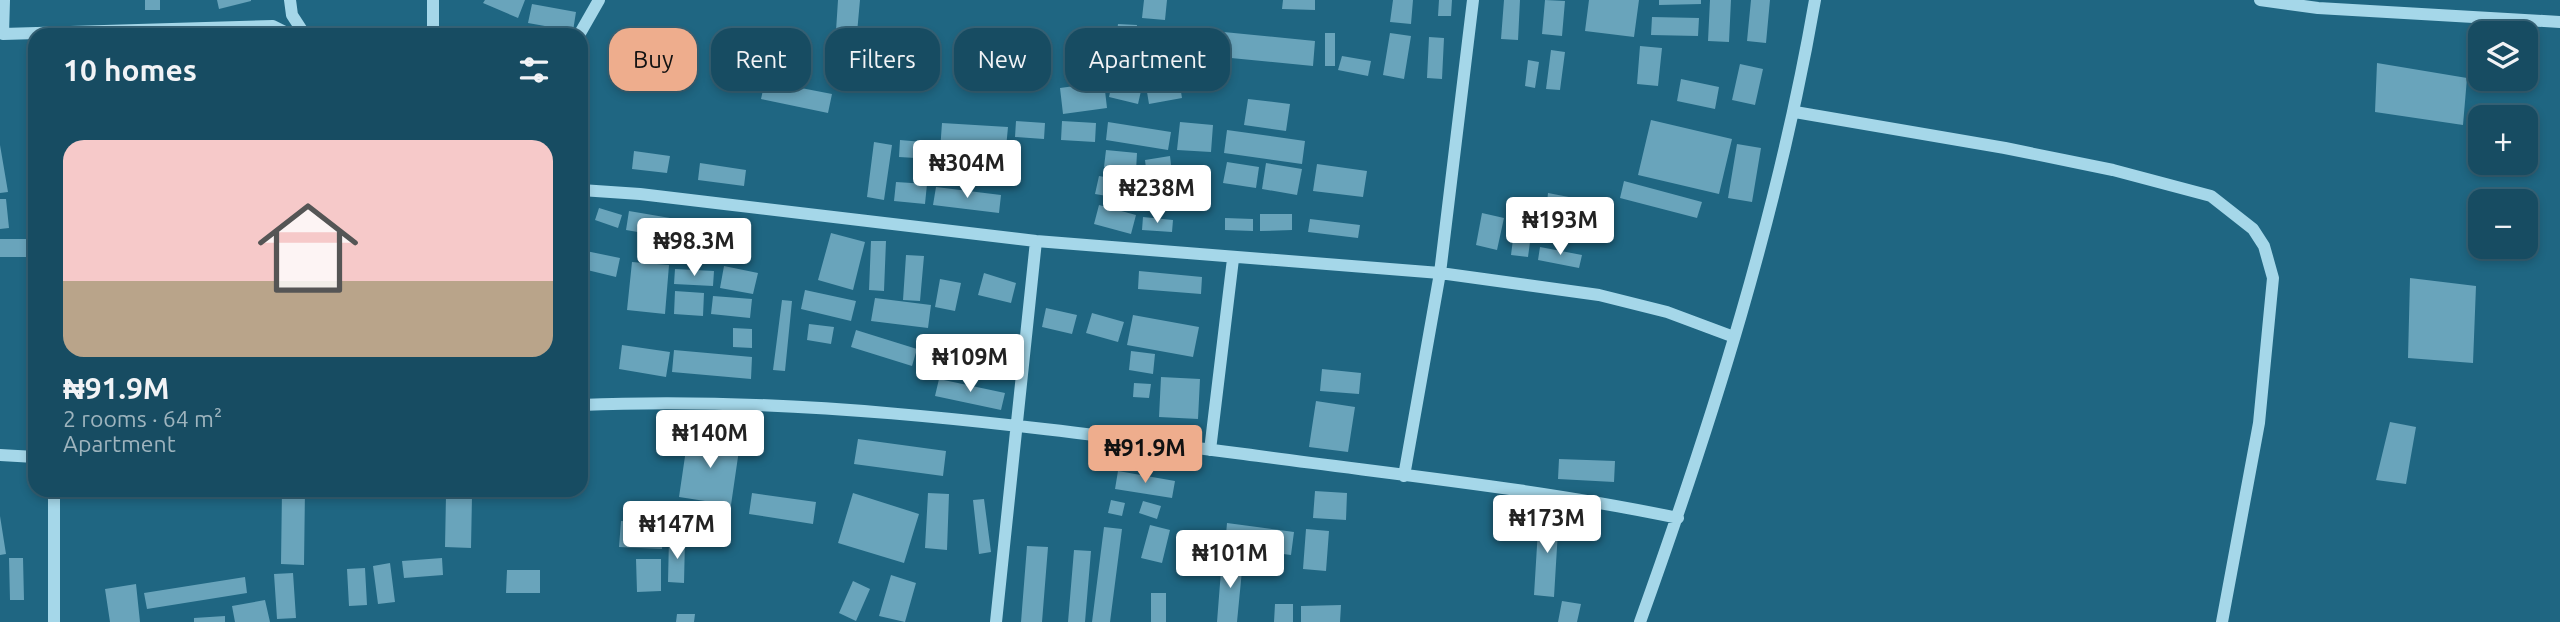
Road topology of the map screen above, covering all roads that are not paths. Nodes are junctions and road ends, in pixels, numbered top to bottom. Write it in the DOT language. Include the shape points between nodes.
graph roads {
  1 [pos="4,0"];
  2 [pos="290,0"];
  3 [pos="433,0"];
  4 [pos="599,0"];
  5 [pos="1472,0"];
  6 [pos="1815,0"];
  7 [pos="2260,0"];
  8 [pos="2372,5"];
  9 [pos="2560,22"];
  10 [pos="212,28"];
  11 [pos="277,28"];
  12 [pos="300,28"];
  13 [pos="433,28"];
  14 [pos="583,28"];
  15 [pos="28,34"];
  16 [pos="1795,112"];
  17 [pos="588,191"];
  18 [pos="1036,241"];
  19 [pos="1233,259"];
  20 [pos="1440,273"];
  21 [pos="1734,337"];
  22 [pos="588,405"];
  23 [pos="1018,426"];
  24 [pos="1210,450"];
  25 [pos="0,455"];
  26 [pos="28,457"];
  27 [pos="1404,476"];
  28 [pos="54,497"];
  29 [pos="1678,518"];
  30 [pos="54,622"];
  31 [pos="996,622"];
  32 [pos="1640,622"];
  33 [pos="2222,622"];
  1 -- 15 [label="street" via="3,34"];
  2 -- 12 [label="street"];
  3 -- 13 [label="street"];
  4 -- 14 [label="street"];
  5 -- 20 [label="street"];
  6 -- 16 [label="street"];
  7 -- 8 [label="street"];
  8 -- 9 [label="street"];
  10 -- 11 [label="street"];
  16 -- 21 [label="street"];
  16 -- 33 [label="street" via="2113,170 2211,196 2253,229 2264,246 2273,278 2259,423"];
  17 -- 18 [label="street"];
  18 -- 19 [label="street"];
  18 -- 23 [label="street"];
  19 -- 20 [label="street"];
  19 -- 24 [label="street"];
  20 -- 21 [label="street" via="1599,295 1667,312"];
  20 -- 27 [label="street"];
  21 -- 29 [label="street"];
  22 -- 23 [label="street" via="723,402 842,408"];
  23 -- 24 [label="street"];
  23 -- 31 [label="street"];
  24 -- 27 [label="street"];
  25 -- 26 [label="street"];
  27 -- 29 [label="street" via="1577,497"];
  28 -- 30 [label="street"];
  29 -- 32 [label="street"];
}
